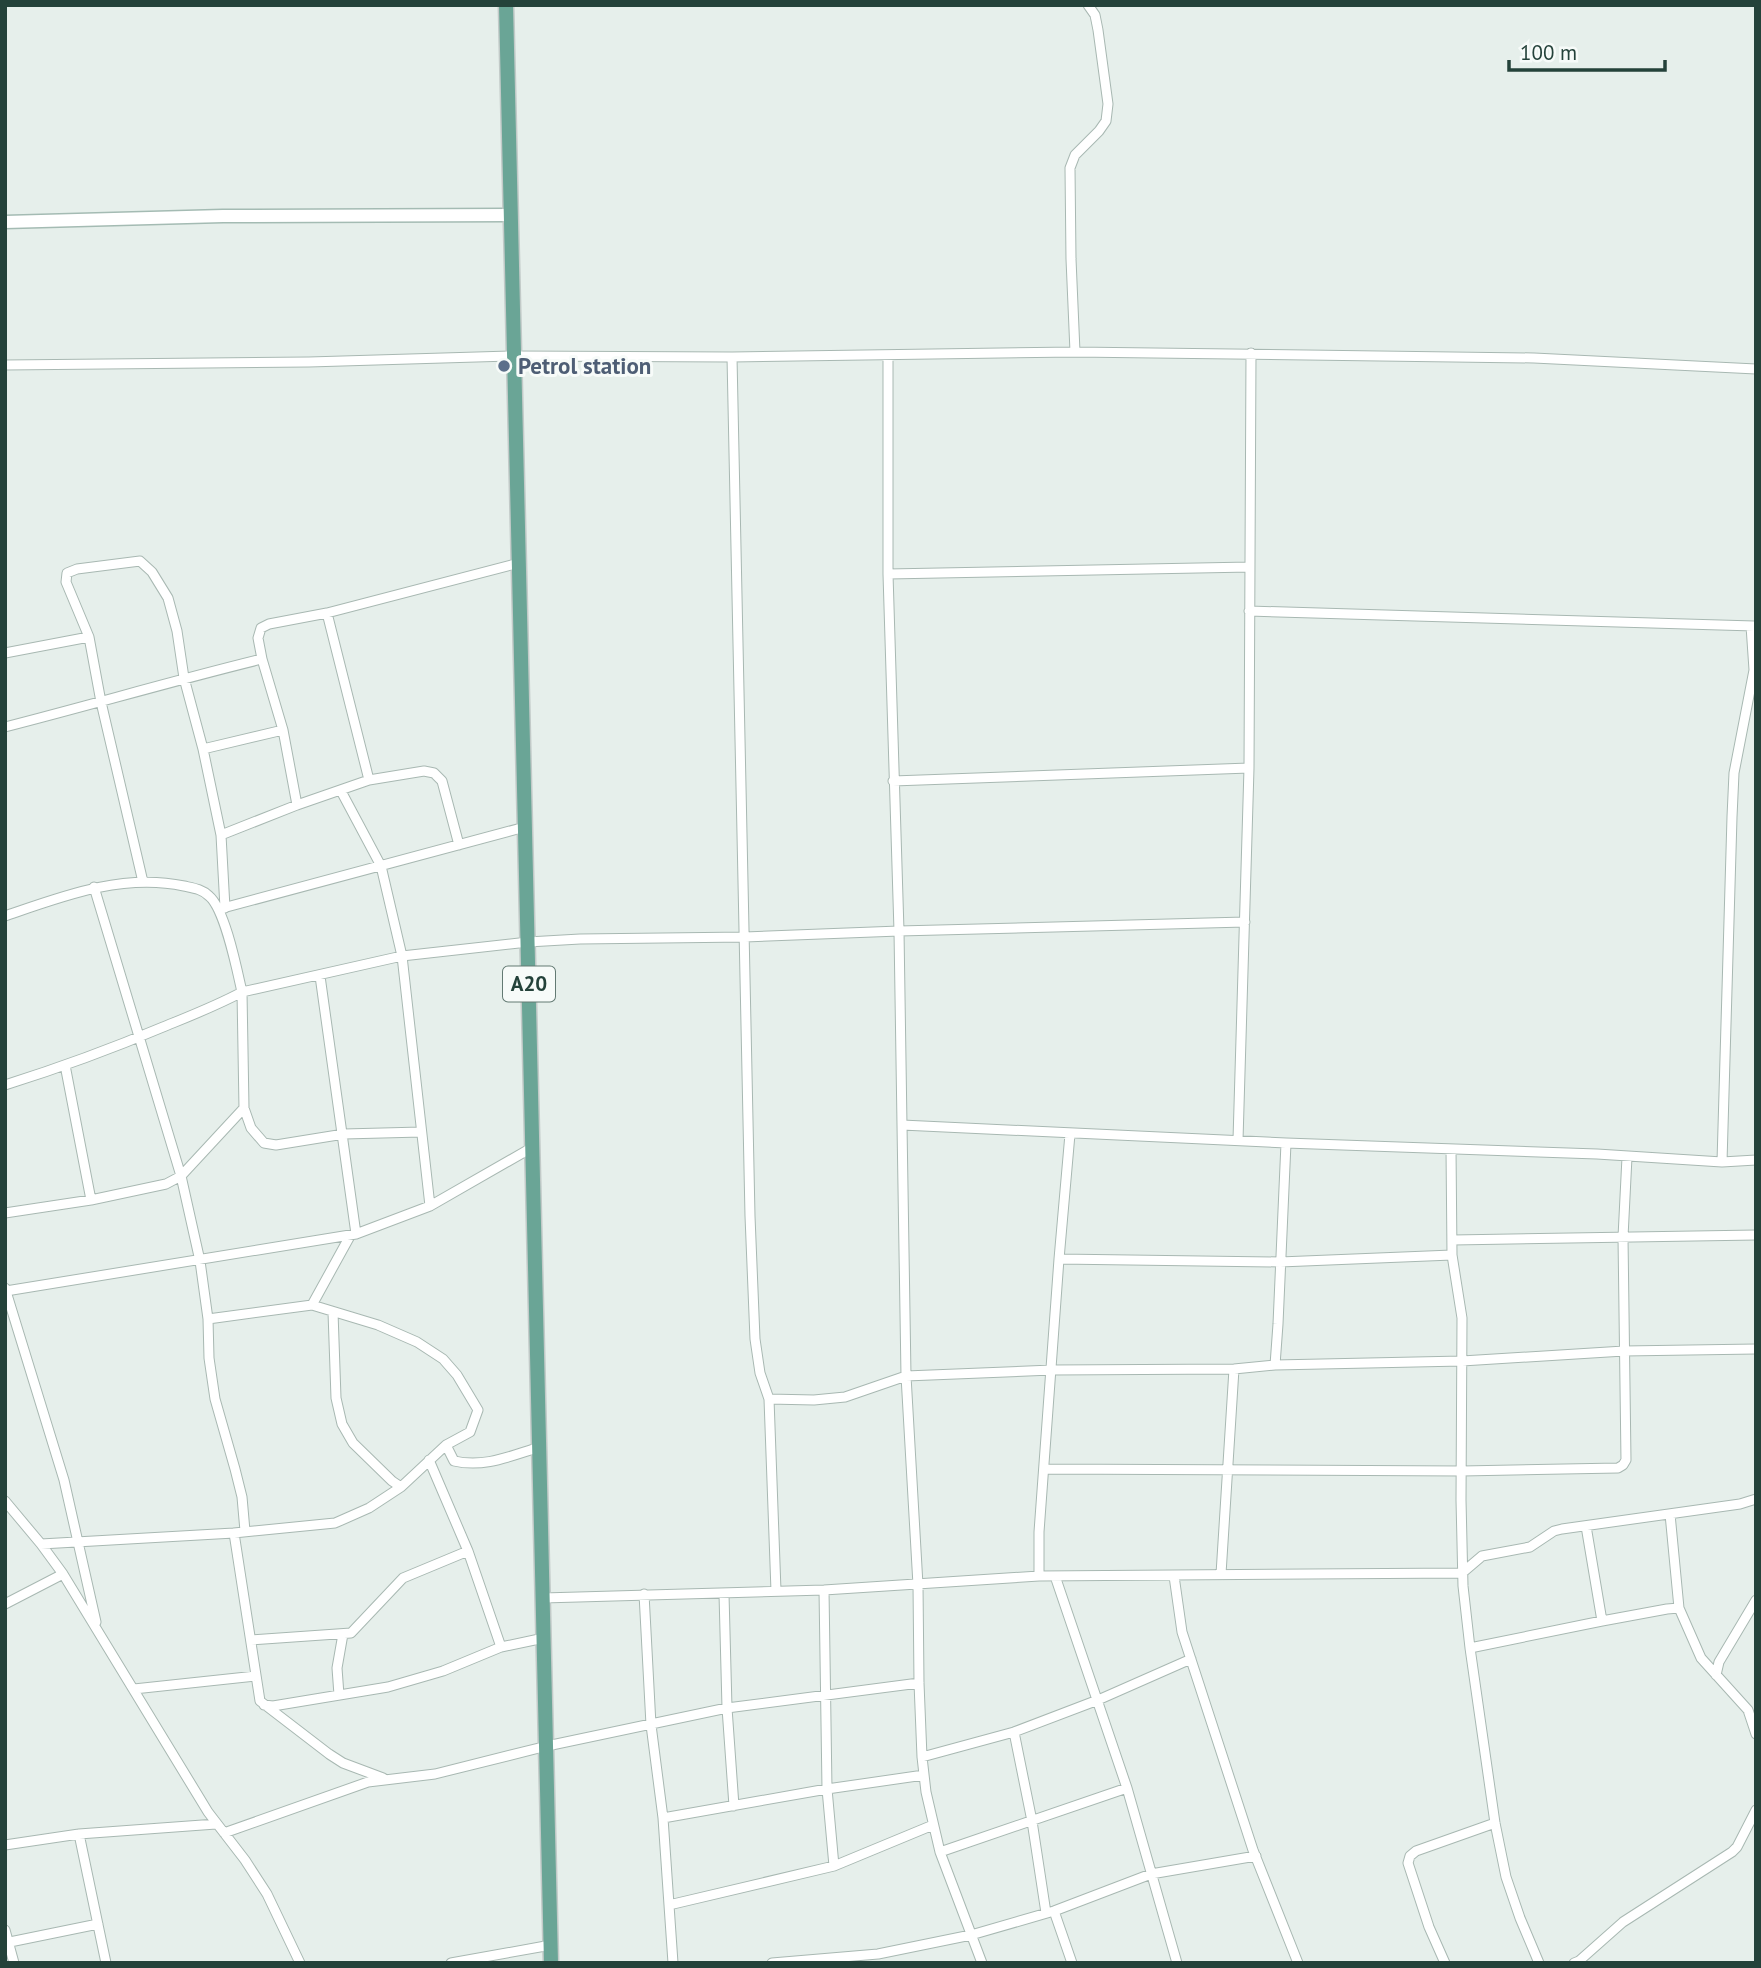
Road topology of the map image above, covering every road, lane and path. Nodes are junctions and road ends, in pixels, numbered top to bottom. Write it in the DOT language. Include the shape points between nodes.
graph roads {
  1 [pos="506,5"];
  2 [pos="1088,5"];
  3 [pos="510,215"];
  4 [pos="5,222"];
  5 [pos="1075,352"];
  6 [pos="1251,353"];
  7 [pos="888,355"];
  8 [pos="514,356"];
  9 [pos="732,357"];
  10 [pos="5,365"];
  11 [pos="1756,369"];
  12 [pos="519,564"];
  13 [pos="1250,567"];
  14 [pos="888,574"];
  15 [pos="1248,611"];
  16 [pos="327,614"];
  17 [pos="1753,626"];
  18 [pos="89,637"];
  19 [pos="5,653"];
  20 [pos="262,659"];
  21 [pos="184,678"];
  22 [pos="102,702"];
  23 [pos="5,727"];
  24 [pos="283,730"];
  25 [pos="203,749"];
  26 [pos="1248,768"];
  27 [pos="369,780"];
  28 [pos="894,781"];
  29 [pos="341,791"];
  30 [pos="297,805"];
  31 [pos="525,827"];
  32 [pos="221,835"];
  33 [pos="459,845"];
  34 [pos="381,866"];
  35 [pos="143,882"];
  36 [pos="94,887"];
  37 [pos="222,908"];
  38 [pos="5,916"];
  39 [pos="1245,922"];
  40 [pos="899,931"];
  41 [pos="745,937"];
  42 [pos="528,942"];
  43 [pos="402,956"];
  44 [pos="320,976"];
  45 [pos="242,992"];
  46 [pos="139,1037"];
  47 [pos="65,1065"];
  48 [pos="5,1085"];
  49 [pos="244,1108"];
  50 [pos="902,1125"];
  51 [pos="421,1132"];
  52 [pos="344,1134"];
  53 [pos="1070,1134"];
  54 [pos="1238,1140"];
  55 [pos="1286,1143"];
  56 [pos="533,1147"];
  57 [pos="1451,1149"];
  58 [pos="1627,1157"];
  59 [pos="1756,1160"];
  60 [pos="1722,1161"];
  61 [pos="181,1176"];
  62 [pos="91,1200"];
  63 [pos="430,1206"];
  64 [pos="5,1213"];
  65 [pos="353,1235"];
  66 [pos="1756,1235"];
  67 [pos="1623,1237"];
  68 [pos="1452,1240"];
  69 [pos="1452,1255"];
  70 [pos="1059,1259"];
  71 [pos="200,1261"];
  72 [pos="1280,1262"];
  73 [pos="6,1290"];
  74 [pos="312,1305"];
  75 [pos="333,1312"];
  76 [pos="208,1319"];
  77 [pos="1756,1349"];
  78 [pos="1625,1351"];
  79 [pos="1462,1361"];
  80 [pos="1275,1365"];
  81 [pos="1234,1369"];
  82 [pos="1052,1370"];
  83 [pos="906,1376"];
  84 [pos="769,1399"];
  85 [pos="446,1445"];
  86 [pos="540,1447"];
  87 [pos="429,1460"];
  88 [pos="1044,1469"];
  89 [pos="1228,1469"];
  90 [pos="1462,1471"];
  91 [pos="401,1487"];
  92 [pos="1756,1499"];
  93 [pos="5,1501"];
  94 [pos="1670,1514"];
  95 [pos="1586,1526"];
  96 [pos="245,1531"];
  97 [pos="234,1533"];
  98 [pos="77,1543"];
  99 [pos="41,1544"];
  100 [pos="468,1551"];
  101 [pos="1462,1573"];
  102 [pos="63,1574"];
  103 [pos="1221,1574"];
  104 [pos="1039,1576"];
  105 [pos="1055,1576"];
  106 [pos="1174,1576"];
  107 [pos="918,1585"];
  108 [pos="824,1590"];
  109 [pos="776,1591"];
  110 [pos="644,1594"];
  111 [pos="724,1594"];
  112 [pos="543,1598"];
  113 [pos="1756,1600"];
  114 [pos="5,1604"];
  115 [pos="1679,1608"];
  116 [pos="1602,1621"];
  117 [pos="98,1630"];
  118 [pos="343,1634"];
  119 [pos="544,1638"];
  120 [pos="251,1640"];
  121 [pos="501,1647"];
  122 [pos="1470,1648"];
  123 [pos="1191,1659"];
  124 [pos="1716,1675"];
  125 [pos="256,1676"];
  126 [pos="919,1683"];
  127 [pos="134,1689"];
  128 [pos="339,1695"];
  129 [pos="825,1695"];
  130 [pos="1098,1700"];
  131 [pos="264,1705"];
  132 [pos="727,1708"];
  133 [pos="651,1725"];
  134 [pos="1014,1732"];
  135 [pos="1756,1734"];
  136 [pos="547,1746"];
  137 [pos="922,1757"];
  138 [pos="924,1775"];
  139 [pos="385,1779"];
  140 [pos="1126,1788"];
  141 [pos="827,1789"];
  142 [pos="734,1806"];
  143 [pos="1756,1810"];
  144 [pos="663,1818"];
  145 [pos="1032,1821"];
  146 [pos="1495,1823"];
  147 [pos="216,1824"];
  148 [pos="933,1825"];
  149 [pos="224,1833"];
  150 [pos="79,1834"];
  151 [pos="5,1845"];
  152 [pos="940,1852"];
  153 [pos="1256,1856"];
  154 [pos="834,1866"];
  155 [pos="1151,1874"];
  156 [pos="668,1905"];
  157 [pos="1050,1912"];
  158 [pos="98,1924"];
  159 [pos="5,1930"];
  160 [pos="971,1936"];
  161 [pos="7,1942"];
  162 [pos="551,1945"];
  163 [pos="852,1960"];
  164 [pos="13,1963"];
  165 [pos="106,1963"];
  166 [pos="300,1963"];
  167 [pos="451,1963"];
  168 [pos="551,1963"];
  169 [pos="673,1963"];
  170 [pos="774,1963"];
  171 [pos="982,1963"];
  172 [pos="1072,1963"];
  173 [pos="1177,1963"];
  174 [pos="1298,1963"];
  175 [pos="1445,1963"];
  176 [pos="1539,1963"];
  177 [pos="1574,1963"];
  1 -- 3 [label="main road, A20"];
  2 -- 5 [label="street" via="1095,15 1108,104 1106,121 1075,155 1070,168"];
  3 -- 4 [label="street"];
  3 -- 8 [label="main road, A20"];
  5 -- 6 [label="street"];
  5 -- 7 [label="street"];
  6 -- 11 [label="street" via="1534,358"];
  6 -- 13 [label="street"];
  7 -- 9 [label="street"];
  7 -- 14 [label="street"];
  8 -- 9 [label="street"];
  8 -- 10 [label="street"];
  8 -- 12 [label="main road, A20"];
  9 -- 41 [label="street"];
  12 -- 16 [label="street"];
  12 -- 31 [label="main road, A20"];
  13 -- 14 [label="street"];
  13 -- 15 [label="street"];
  14 -- 28 [label="street"];
  15 -- 17 [label="street"];
  15 -- 26 [label="street"];
  16 -- 20 [label="street" via="264,626 258,632"];
  16 -- 27 [label="street"];
  17 -- 60 [label="street" via="1754,670 1732,806"];
  18 -- 19 [label="street"];
  18 -- 21 [label="street" via="66,582 67,573 140,561 168,598"];
  18 -- 22 [label="street"];
  20 -- 21 [label="street"];
  20 -- 24 [label="street"];
  21 -- 22 [label="street"];
  21 -- 25 [label="street"];
  22 -- 23 [label="street"];
  22 -- 35 [label="street"];
  24 -- 25 [label="street"];
  24 -- 30 [label="street"];
  25 -- 32 [label="street"];
  26 -- 28 [label="street"];
  26 -- 39 [label="street"];
  27 -- 29 [label="street"];
  27 -- 33 [label="street" via="434,773 442,780"];
  28 -- 40 [label="street"];
  29 -- 30 [label="street"];
  29 -- 34 [label="street"];
  30 -- 32 [label="street"];
  31 -- 33 [label="street"];
  31 -- 42 [label="main road, A20"];
  32 -- 37 [label="street"];
  33 -- 34 [label="street"];
  34 -- 37 [label="street"];
  34 -- 43 [label="street"];
  35 -- 36 [label="street"];
  35 -- 37 [label="street" via="200,890"];
  36 -- 38 [label="street"];
  36 -- 46 [label="street"];
  37 -- 45 [label="street"];
  39 -- 40 [label="street"];
  39 -- 54 [label="street"];
  40 -- 41 [label="street"];
  40 -- 50 [label="street"];
  41 -- 42 [label="street"];
  41 -- 84 [label="street" via="755,1339"];
  42 -- 43 [label="street"];
  42 -- 56 [label="main road, A20"];
  43 -- 44 [label="street"];
  43 -- 51 [label="street"];
  44 -- 45 [label="street"];
  44 -- 52 [label="street"];
  45 -- 46 [label="street"];
  45 -- 49 [label="street"];
  46 -- 47 [label="street"];
  46 -- 61 [label="street"];
  47 -- 48 [label="street"];
  47 -- 62 [label="street"];
  49 -- 52 [label="street" via="251,1128 264,1143"];
  49 -- 61 [label="street"];
  50 -- 53 [label="street"];
  50 -- 83 [label="street"];
  51 -- 52 [label="street"];
  51 -- 63 [label="street"];
  52 -- 65 [label="street"];
  53 -- 54 [label="street"];
  53 -- 70 [label="street"];
  54 -- 55 [label="street"];
  55 -- 57 [label="street"];
  55 -- 72 [label="street"];
  56 -- 63 [label="street"];
  56 -- 86 [label="main road, A20"];
  57 -- 58 [label="street"];
  57 -- 68 [label="street"];
  58 -- 60 [label="street"];
  58 -- 67 [label="street"];
  59 -- 60 [label="street"];
  61 -- 62 [label="street" via="166,1184"];
  61 -- 71 [label="street"];
  62 -- 64 [label="street"];
  63 -- 65 [label="street"];
  65 -- 71 [label="street"];
  65 -- 74 [label="street"];
  66 -- 67 [label="street"];
  67 -- 68 [label="street"];
  67 -- 78 [label="street"];
  68 -- 69 [label="street"];
  69 -- 72 [label="street"];
  69 -- 79 [label="street" via="1462,1318"];
  70 -- 72 [label="street"];
  70 -- 82 [label="street"];
  71 -- 73 [label="street"];
  71 -- 76 [label="street"];
  72 -- 80 [label="street"];
  73 -- 98 [label="street" via="64,1480"];
  74 -- 75 [label="street"];
  74 -- 76 [label="street"];
  75 -- 85 [label="street" via="416,1342 443,1359 457,1375 478,1416 470,1432"];
  75 -- 91 [label="street" via="336,1398 342,1424 353,1443"];
  76 -- 96 [label="street" via="215,1399 242,1497"];
  77 -- 78 [label="street"];
  78 -- 79 [label="street"];
  78 -- 90 [label="street" via="1623,1465"];
  79 -- 80 [label="street"];
  79 -- 90 [label="street"];
  80 -- 81 [label="street"];
  81 -- 82 [label="street"];
  81 -- 89 [label="street"];
  82 -- 83 [label="street"];
  82 -- 88 [label="street"];
  83 -- 84 [label="street" via="845,1397"];
  83 -- 107 [label="street"];
  84 -- 109 [label="street"];
  85 -- 86 [label="street" via="454,1461 476,1464"];
  85 -- 87 [label="street"];
  86 -- 112 [label="main road, A20"];
  87 -- 91 [label="street"];
  87 -- 100 [label="street"];
  88 -- 89 [label="street"];
  88 -- 104 [label="street"];
  89 -- 90 [label="street"];
  89 -- 103 [label="street"];
  90 -- 101 [label="street"];
  91 -- 96 [label="street" via="343,1521"];
  92 -- 94 [label="street"];
  93 -- 99 [label="street"];
  94 -- 95 [label="street"];
  94 -- 115 [label="street"];
  95 -- 101 [label="street" via="1554,1531 1530,1547 1482,1556"];
  95 -- 116 [label="street"];
  96 -- 97 [label="street"];
  97 -- 98 [label="street"];
  97 -- 120 [label="street"];
  98 -- 99 [label="street"];
  98 -- 117 [label="street"];
  99 -- 102 [label="street"];
  100 -- 118 [label="street" via="403,1578 351,1633"];
  100 -- 121 [label="street"];
  101 -- 103 [label="street"];
  101 -- 122 [label="street"];
  102 -- 114 [label="street"];
  102 -- 117 [label="street"];
  103 -- 106 [label="street"];
  104 -- 105 [label="street"];
  104 -- 107 [label="street"];
  105 -- 106 [label="street"];
  105 -- 130 [label="street"];
  106 -- 123 [label="street"];
  107 -- 108 [label="street"];
  107 -- 126 [label="street"];
  108 -- 109 [label="street"];
  108 -- 129 [label="street"];
  109 -- 111 [label="street"];
  110 -- 111 [label="street"];
  110 -- 112 [label="street"];
  110 -- 133 [label="street"];
  111 -- 132 [label="street"];
  112 -- 119 [label="main road, A20"];
  113 -- 124 [label="street"];
  115 -- 116 [label="street"];
  115 -- 124 [label="street" via="1701,1658"];
  116 -- 122 [label="street"];
  117 -- 127 [label="street"];
  118 -- 120 [label="street"];
  118 -- 128 [label="street" via="337,1668"];
  119 -- 121 [label="street"];
  119 -- 136 [label="main road, A20"];
  120 -- 125 [label="street"];
  121 -- 128 [label="street" via="414,1680"];
  122 -- 146 [label="street"];
  123 -- 130 [label="street"];
  123 -- 153 [label="street"];
  124 -- 135 [label="street" via="1748,1710"];
  125 -- 127 [label="street"];
  125 -- 131 [label="street"];
  126 -- 129 [label="street"];
  126 -- 137 [label="street"];
  127 -- 147 [label="street"];
  128 -- 131 [label="street"];
  129 -- 132 [label="street"];
  129 -- 141 [label="street"];
  130 -- 134 [label="street"];
  130 -- 140 [label="street"];
  131 -- 139 [label="street" via="336,1759"];
  132 -- 133 [label="street"];
  132 -- 142 [label="street"];
  133 -- 136 [label="street"];
  133 -- 144 [label="street"];
  134 -- 137 [label="street"];
  134 -- 145 [label="street"];
  136 -- 139 [label="street" via="435,1774"];
  136 -- 162 [label="main road, A20"];
  137 -- 138 [label="street"];
  138 -- 141 [label="street"];
  138 -- 148 [label="street"];
  139 -- 149 [label="street"];
  140 -- 145 [label="street"];
  140 -- 155 [label="street"];
  141 -- 142 [label="street"];
  141 -- 154 [label="street"];
  142 -- 144 [label="street"];
  143 -- 177 [label="street" via="1732,1852 1623,1922"];
  144 -- 156 [label="street"];
  145 -- 152 [label="street"];
  145 -- 157 [label="street"];
  146 -- 175 [label="street" via="1410,1856 1408,1863"];
  146 -- 176 [label="street" via="1506,1877"];
  147 -- 149 [label="street"];
  147 -- 150 [label="street"];
  148 -- 152 [label="street"];
  148 -- 154 [label="street"];
  149 -- 166 [label="street" via="267,1894"];
  150 -- 151 [label="street"];
  150 -- 158 [label="street"];
  152 -- 160 [label="street"];
  153 -- 155 [label="street"];
  153 -- 174 [label="street"];
  154 -- 156 [label="street"];
  155 -- 157 [label="street"];
  155 -- 173 [label="street"];
  156 -- 169 [label="street"];
  157 -- 160 [label="street"];
  157 -- 172 [label="street"];
  158 -- 161 [label="street"];
  158 -- 165 [label="street"];
  159 -- 161 [label="street"];
  160 -- 163 [label="street"];
  160 -- 171 [label="street"];
  161 -- 164 [label="street"];
  162 -- 167 [label="street"];
  162 -- 168 [label="main road, A20"];
  163 -- 170 [label="street"];
}
